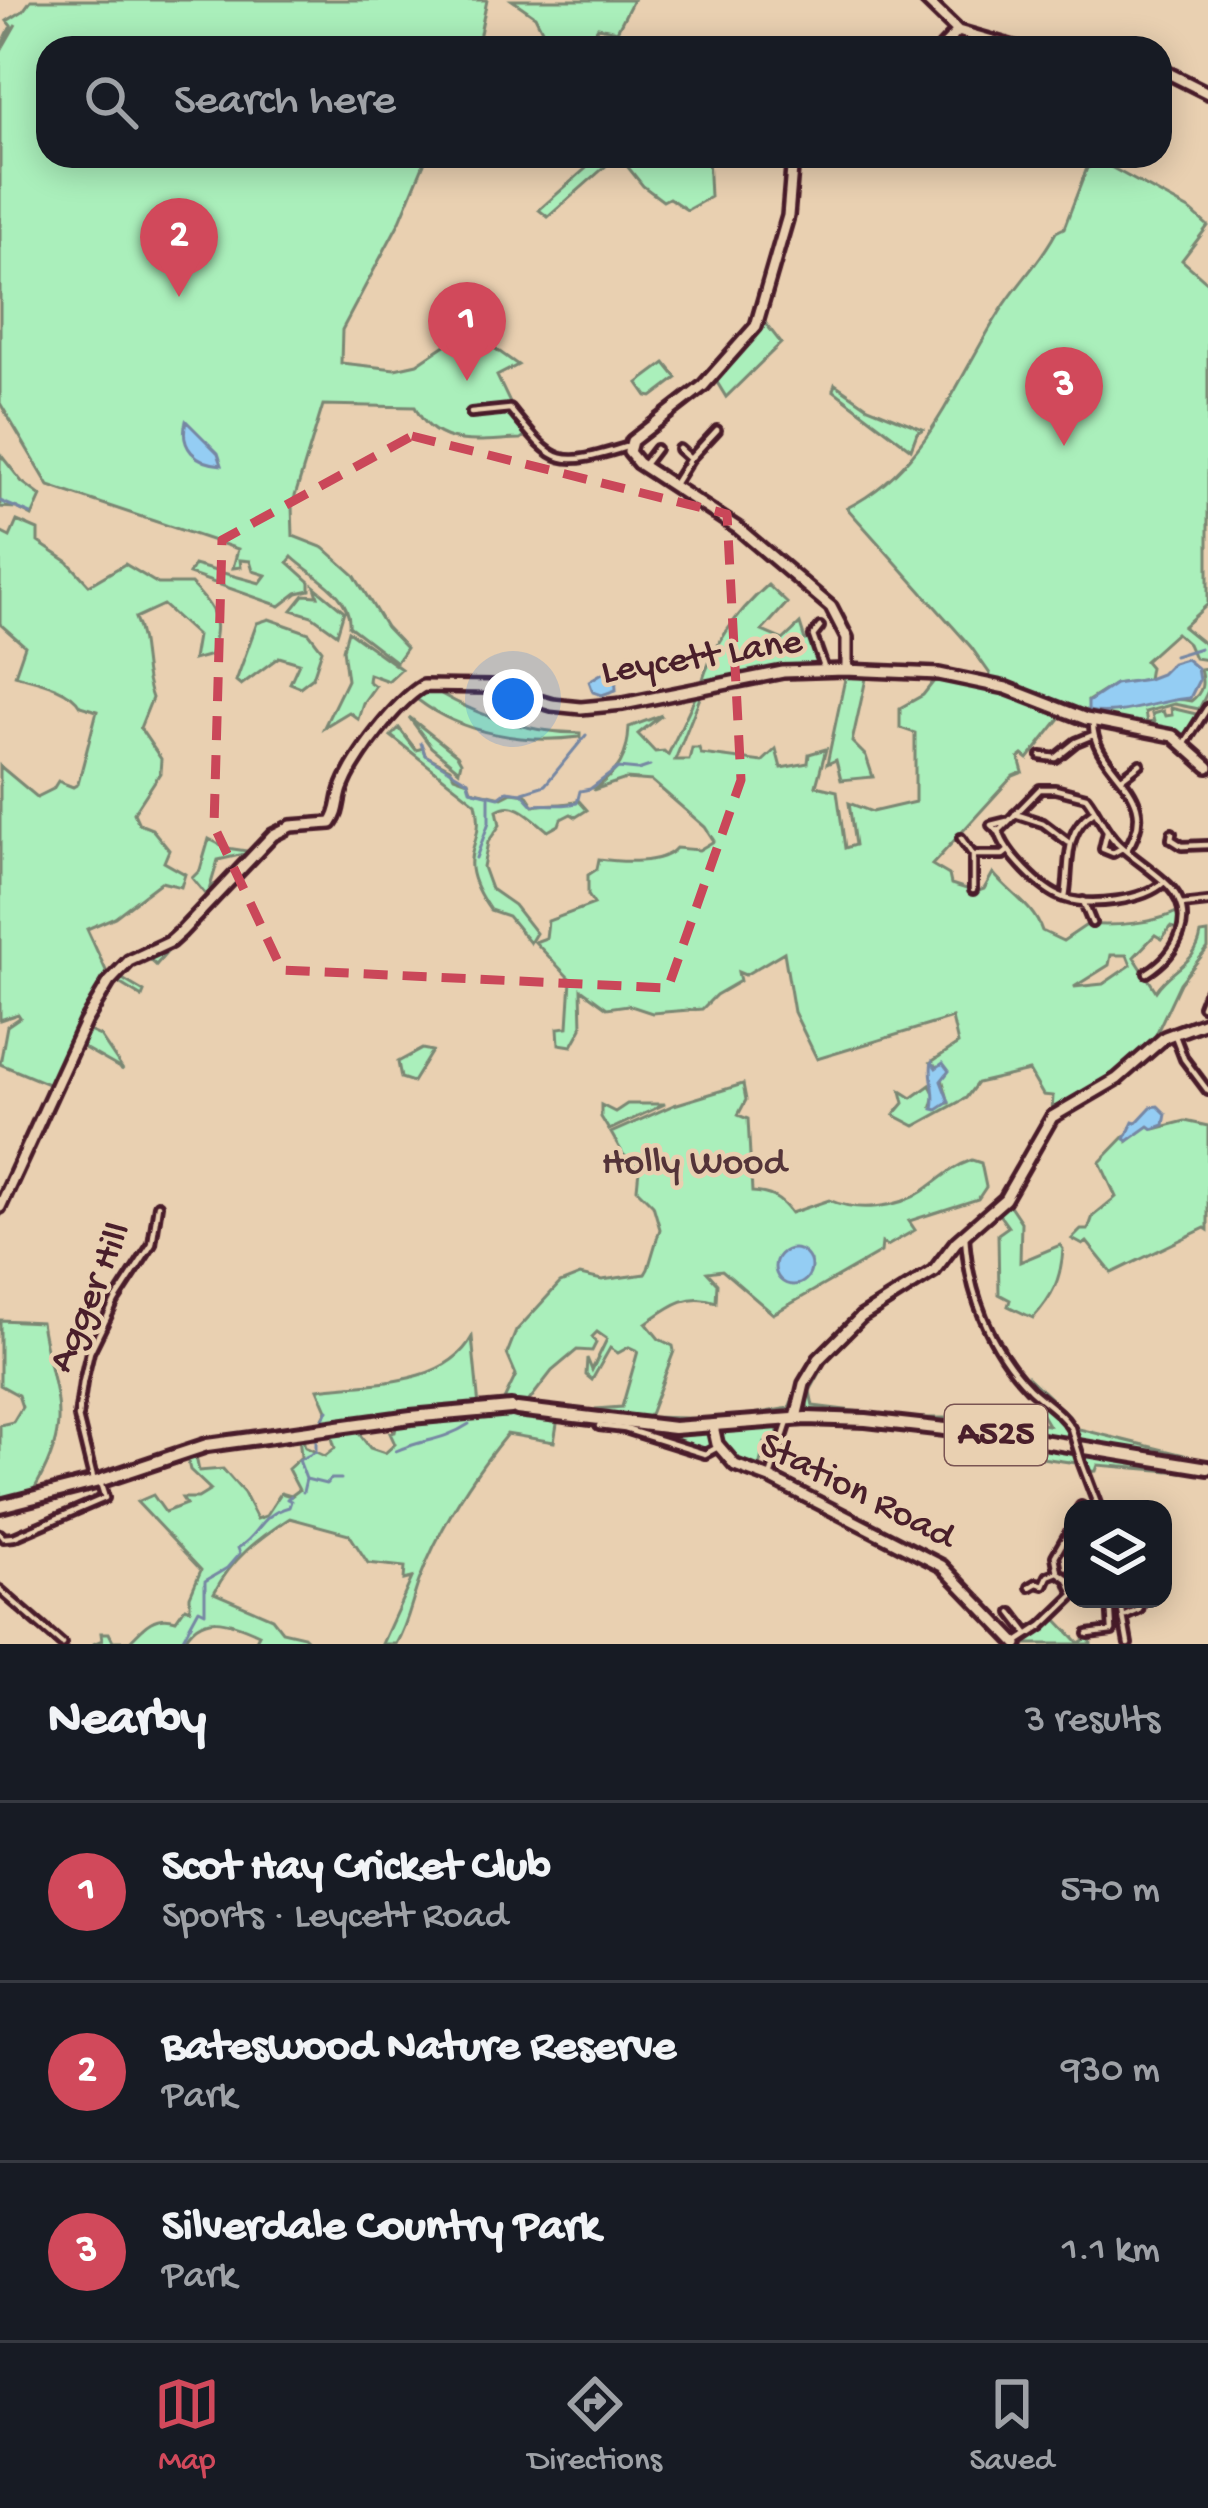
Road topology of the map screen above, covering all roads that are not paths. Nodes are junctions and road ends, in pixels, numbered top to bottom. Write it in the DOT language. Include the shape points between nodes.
graph roads {
  1 [pos="926,0"];
  2 [pos="958,31"];
  3 [pos="953,36"];
  4 [pos="975,36"];
  5 [pos="1172,75"];
  6 [pos="1208,93"];
  7 [pos="793,168"];
  8 [pos="471,413"];
  9 [pos="717,430"];
  10 [pos="631,443"];
  11 [pos="656,448"];
  12 [pos="679,449"];
  13 [pos="690,459"];
  14 [pos="643,466"];
  15 [pos="673,486"];
  16 [pos="820,627"];
  17 [pos="825,670"];
  18 [pos="846,670"];
  19 [pos="1208,707"];
  20 [pos="1094,721"];
  21 [pos="1093,735"];
  22 [pos="1185,743"];
  23 [pos="1041,755"];
  24 [pos="1140,764"];
  25 [pos="1208,767"];
  26 [pos="1123,777"];
  27 [pos="1094,811"];
  28 [pos="1016,814"];
  29 [pos="1107,832"];
  30 [pos="1172,833"];
  31 [pos="961,838"];
  32 [pos="1069,842"];
  33 [pos="1208,845"];
  34 [pos="1124,849"];
  35 [pos="1010,850"];
  36 [pos="973,855"];
  37 [pos="1164,882"];
  38 [pos="973,890"];
  39 [pos="1065,898"];
  40 [pos="1083,900"];
  41 [pos="1208,902"];
  42 [pos="1180,905"];
  43 [pos="1091,923"];
  44 [pos="1147,973"];
  45 [pos="1208,991"];
  46 [pos="1202,1006"];
  47 [pos="1208,1021"];
  48 [pos="1174,1033"];
  49 [pos="1208,1090"];
  50 [pos="158,1205"];
  51 [pos="0,1207"];
  52 [pos="965,1232"];
  53 [pos="796,1420"];
  54 [pos="599,1426"];
  55 [pos="713,1426"];
  56 [pos="718,1447"];
  57 [pos="1208,1468"];
  58 [pos="770,1478"];
  59 [pos="97,1482"];
  60 [pos="1096,1500"];
  61 [pos="0,1506"];
  62 [pos="0,1534"];
  63 [pos="1064,1536"];
  64 [pos="1058,1572"];
  65 [pos="1064,1576"];
  66 [pos="1030,1587"];
  67 [pos="0,1590"];
  68 [pos="1064,1602"];
  69 [pos="1111,1608"];
  70 [pos="1122,1608"];
  71 [pos="1139,1608"];
  72 [pos="1012,1613"];
  73 [pos="1124,1616"];
  74 [pos="1028,1634"];
  75 [pos="1091,1637"];
  76 [pos="62,1644"];
  77 [pos="1016,1644"];
  78 [pos="1128,1644"];
  1 -- 2 [label="street"];
  2 -- 3 [label="street"];
  2 -- 4 [label="street"];
  5 -- 6 [label="street"];
  7 -- 10 [label="street" via="788,216 756,326 712,377"];
  8 -- 10 [label="street" via="510,409 543,451 566,459"];
  9 -- 13 [label="street"];
  10 -- 14 [label="street" via="632,458"];
  11 -- 14 [label="street"];
  12 -- 13 [label="street"];
  13 -- 15 [label="street"];
  14 -- 15 [label="street"];
  15 -- 18 [label="street" via="763,547 831,607 847,638"];
  16 -- 17 [label="street" via="813,636"];
  17 -- 18 [label="street, Leycett Lane"];
  17 -- 51 [label="street, Leycett Lane" via="581,708 491,687 424,686 352,768 331,823 280,830 170,942 121,968 91,1010"];
  18 -- 20 [label="street, Leycett Lane" via="939,674 1006,688"];
  19 -- 22 [label="street"];
  20 -- 21 [label="street"];
  20 -- 22 [label="street, Leycett Lane"];
  21 -- 23 [label="street" via="1056,758"];
  21 -- 26 [label="street"];
  22 -- 25 [label="street"];
  24 -- 26 [label="street"];
  26 -- 34 [label="street" via="1138,817"];
  27 -- 28 [label="street" via="1080,793 1048,788"];
  27 -- 29 [label="street"];
  27 -- 32 [label="street"];
  28 -- 32 [label="street"];
  28 -- 35 [label="street" via="991,825"];
  29 -- 34 [label="street"];
  29 -- 34 [label="street" via="1103,849"];
  30 -- 33 [label="street" via="1178,844"];
  31 -- 36 [label="street"];
  32 -- 39 [label="street"];
  34 -- 37 [label="street"];
  35 -- 36 [label="street"];
  35 -- 39 [label="street"];
  36 -- 38 [label="street"];
  37 -- 40 [label="street" via="1136,896"];
  37 -- 42 [label="street"];
  39 -- 40 [label="street"];
  40 -- 43 [label="street"];
  41 -- 42 [label="street"];
  42 -- 44 [label="street" via="1178,943"];
  45 -- 46 [label="street"];
  47 -- 48 [label="street"];
  48 -- 49 [label="street"];
  48 -- 52 [label="street" via="1052,1117 1005,1199"];
  50 -- 59 [label="street, Agger Hill" via="152,1244 115,1301 82,1382 78,1417"];
  52 -- 53 [label="street" via="921,1281 842,1334 808,1375"];
  52 -- 60 [label="street, bridge" via="982,1318 1024,1382 1062,1414"];
  53 -- 55 [label="main road, A525"];
  53 -- 57 [label="main road, A525" via="951,1429"];
  53 -- 58 [label="street" via="781,1438"];
  54 -- 56 [label="street, Station Road" via="705,1454"];
  55 -- 56 [label="street, Station Road"];
  55 -- 59 [label="main road, Station Road / A525" via="631,1425 514,1408 429,1414 207,1445"];
  56 -- 58 [label="street, Station Road" via="735,1465"];
  58 -- 77 [label="street, Station Road" via="942,1566"];
  59 -- 61 [label="main road, A525"];
  59 -- 62 [label="street" via="104,1498 14,1537"];
  63 -- 64 [label="street"];
  64 -- 65 [label="street"];
  64 -- 66 [label="street" via="1044,1588"];
  67 -- 76 [label="street"];
  68 -- 74 [label="street"];
  69 -- 75 [label="street" via="1112,1631"];
  70 -- 73 [label="street"];
  71 -- 73 [label="street"];
  72 -- 74 [label="street"];
  73 -- 78 [label="street"];
  74 -- 77 [label="street"];
}
